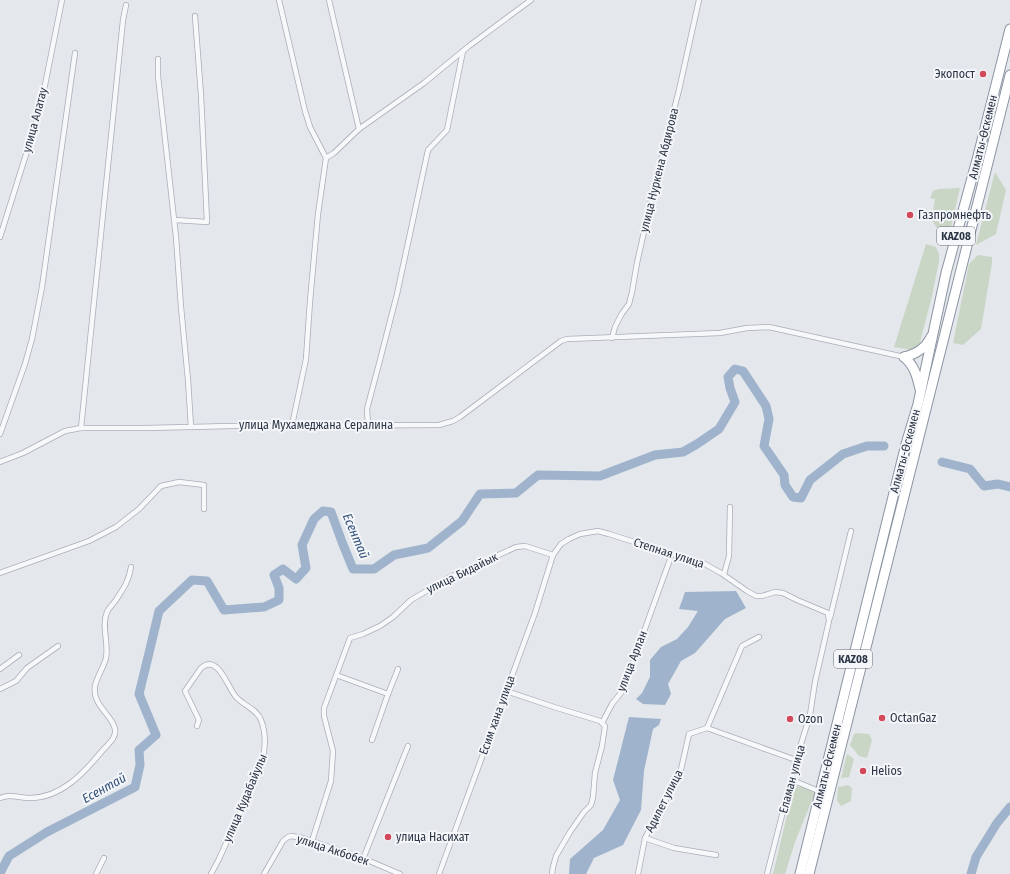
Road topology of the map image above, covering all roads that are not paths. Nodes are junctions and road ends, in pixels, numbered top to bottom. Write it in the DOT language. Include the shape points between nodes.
graph roads {
  1 [pos="62,0"];
  2 [pos="279,0"];
  3 [pos="329,0"];
  4 [pos="531,0"];
  5 [pos="699,0"];
  6 [pos="126,5"];
  7 [pos="195,16"];
  8 [pos="1010,29"];
  9 [pos="463,52"];
  10 [pos="75,53"];
  11 [pos="158,59"];
  12 [pos="1010,75"];
  13 [pos="359,129"];
  14 [pos="326,158"];
  15 [pos="174,220"];
  16 [pos="0,237"];
  17 [pos="933,332"];
  18 [pos="612,338"];
  19 [pos="904,357"];
  20 [pos="920,391"];
  21 [pos="368,425"];
  22 [pos="292,426"];
  23 [pos="191,427"];
  24 [pos="81,428"];
  25 [pos="0,434"];
  26 [pos="0,462"];
  27 [pos="730,507"];
  28 [pos="204,509"];
  29 [pos="851,531"];
  30 [pos="672,554"];
  31 [pos="553,555"];
  32 [pos="131,567"];
  33 [pos="0,573"];
  34 [pos="724,574"];
  35 [pos="828,613"];
  36 [pos="829,622"];
  37 [pos="759,637"];
  38 [pos="58,646"];
  39 [pos="19,655"];
  40 [pos="0,669"];
  41 [pos="398,669"];
  42 [pos="336,675"];
  43 [pos="0,689"];
  44 [pos="506,691"];
  45 [pos="388,694"];
  46 [pos="602,723"];
  47 [pos="197,726"];
  48 [pos="707,728"];
  49 [pos="372,740"];
  50 [pos="408,746"];
  51 [pos="796,760"];
  52 [pos="792,780"];
  53 [pos="821,792"];
  54 [pos="0,798"];
  55 [pos="644,838"];
  56 [pos="312,841"];
  57 [pos="716,855"];
  58 [pos="104,858"];
  59 [pos="363,859"];
  60 [pos="96,874"];
  61 [pos="211,874"];
  62 [pos="264,874"];
  63 [pos="400,874"];
  64 [pos="439,874"];
  65 [pos="552,874"];
  66 [pos="638,874"];
  67 [pos="767,874"];
  68 [pos="800,874"];
  69 [pos="809,874"];
  1 -- 16 [label="street, улица Алатау" via="40,110"];
  2 -- 14 [label="street" via="305,111"];
  3 -- 13 [label="street"];
  4 -- 9 [label="street"];
  5 -- 18 [label="street, улица Нуркена Абдирова" via="629,304 621,315"];
  6 -- 24 [label="street"];
  7 -- 15 [label="street" via="207,222"];
  8 -- 17 [label="highway, Алматы-Өскемен / KAZ08"];
  9 -- 13 [label="street"];
  9 -- 21 [label="street" via="447,130 428,150 397,294 367,409"];
  10 -- 25 [label="street" via="42,287 32,339"];
  11 -- 15 [label="street"];
  12 -- 69 [label="highway, Алматы-Өскемен / KAZ08"];
  13 -- 14 [label="street"];
  14 -- 22 [label="street" via="318,214 306,359"];
  15 -- 23 [label="street"];
  17 -- 19 [label="highway" via="921,350"];
  17 -- 20 [label="highway, Алматы-Өскемен / KAZ08"];
  18 -- 19 [label="street, улица Мухамеджана Сералина" via="720,333 769,327"];
  18 -- 21 [label="street, улица Мухамеджана Сералина" via="561,341 453,421 439,425"];
  19 -- 20 [label="highway" via="914,368"];
  20 -- 53 [label="highway, Алматы-Өскемен / KAZ08"];
  21 -- 22 [label="street, улица Мухамеджана Сералина"];
  22 -- 23 [label="street, улица Мухамеджана Сералина"];
  23 -- 24 [label="street, улица Мухамеджана Сералина"];
  24 -- 26 [label="street, улица Мухамеджана Сералина" via="65,431"];
  27 -- 34 [label="street" via="729,556"];
  28 -- 33 [label="street" via="204,485 179,482 161,486 116,527 89,540"];
  29 -- 36 [label="street"];
  30 -- 31 [label="street, Степная улица" via="598,531 569,539 560,544"];
  30 -- 34 [label="street, Степная улица" via="703,563"];
  30 -- 46 [label="street, улица Арлан" via="624,689"];
  31 -- 42 [label="street, улица Бидайык" via="525,546 516,547 435,586 411,600 394,617 380,626 350,638"];
  31 -- 44 [label="street, Есим хана улица"];
  32 -- 54 [label="street" via="130,576 105,618 106,657 95,686 95,696 116,730 114,737 78,778 63,789 31,798"];
  34 -- 35 [label="street, Степная улица" via="756,596 783,593"];
  35 -- 36 [label="street, Еламан улица"];
  36 -- 51 [label="street, Еламан улица" via="810,715"];
  37 -- 48 [label="street" via="742,646"];
  38 -- 43 [label="street" via="27,668 16,681"];
  39 -- 40 [label="street"];
  41 -- 45 [label="street"];
  42 -- 45 [label="street"];
  42 -- 56 [label="street" via="324,708 333,751 331,781"];
  44 -- 46 [label="street"];
  44 -- 64 [label="street, Есим хана улица"];
  45 -- 49 [label="street"];
  46 -- 65 [label="street, улица Арлан" via="605,726 593,796 556,856"];
  47 -- 61 [label="street, улица Кудабайулы" via="199,720 185,691 201,668 208,664 218,669 236,698 255,711 261,720 265,736 261,766"];
  48 -- 51 [label="street"];
  48 -- 55 [label="street, Адилет улица" via="689,734 680,774"];
  50 -- 59 [label="street"];
  51 -- 52 [label="street, Еламан улица"];
  52 -- 53 [label="street"];
  52 -- 67 [label="street, Еламан улица"];
  53 -- 68 [label="highway, Алматы-Өскемен / KAZ08"];
  55 -- 57 [label="street" via="674,848"];
  55 -- 66 [label="street, Адилет улица"];
  56 -- 59 [label="street, улица Акбобек"];
  56 -- 62 [label="street, улица Акбобек" via="288,837 283,841"];
  58 -- 60 [label="street"];
  59 -- 63 [label="street, улица Акбобек"];
}
